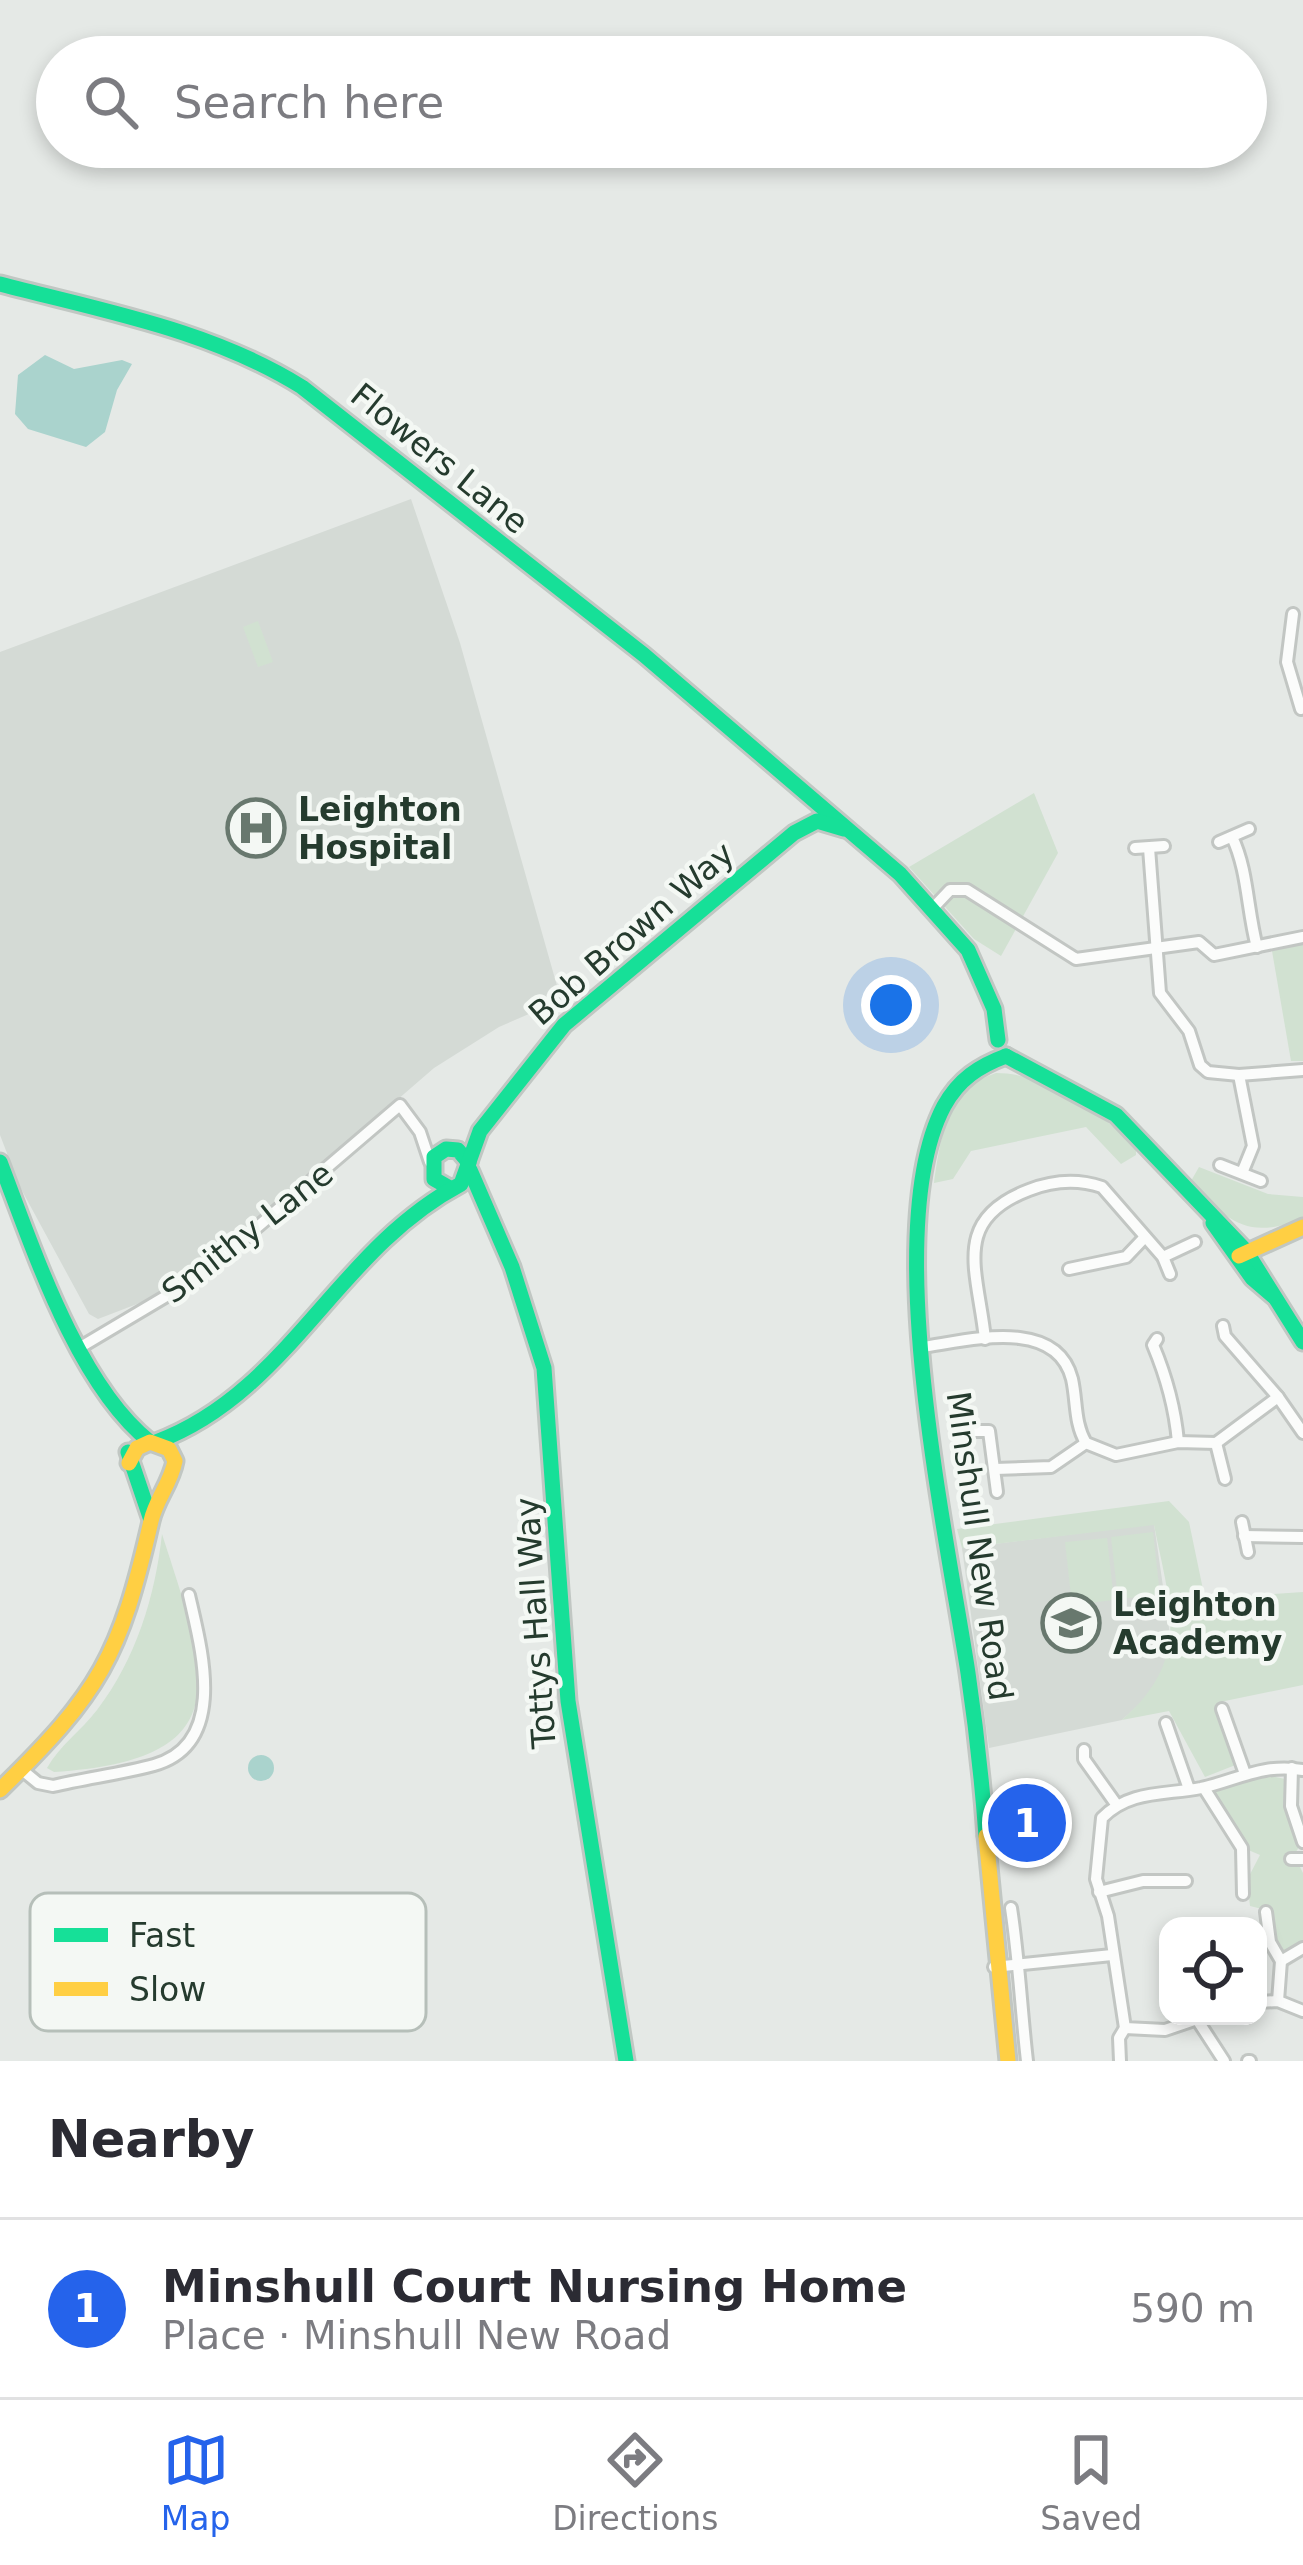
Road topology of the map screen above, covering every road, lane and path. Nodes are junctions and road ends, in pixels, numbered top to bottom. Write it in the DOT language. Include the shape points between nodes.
graph roads {
  1 [pos="0,284"];
  2 [pos="1293,614"];
  3 [pos="1302,710"];
  4 [pos="812,811"];
  5 [pos="1249,829"];
  6 [pos="1232,837"];
  7 [pos="1219,842"];
  8 [pos="1164,846"];
  9 [pos="932,909"];
  10 [pos="1303,937"];
  11 [pos="1257,946"];
  12 [pos="1154,951"];
  13 [pos="998,1052"];
  14 [pos="1303,1071"];
  15 [pos="1239,1075"];
  16 [pos="420,1132"];
  17 [pos="480,1132"];
  18 [pos="448,1149"];
  19 [pos="0,1162"];
  20 [pos="1220,1165"];
  21 [pos="470,1167"];
  22 [pos="431,1168"];
  23 [pos="1242,1173"];
  24 [pos="1261,1181"];
  25 [pos="451,1187"];
  26 [pos="418,1202"];
  27 [pos="481,1207"];
  28 [pos="1303,1226"];
  29 [pos="1144,1237"];
  30 [pos="1195,1242"];
  31 [pos="1241,1255"];
  32 [pos="1163,1257"];
  33 [pos="1077,1271"];
  34 [pos="1170,1274"];
  35 [pos="1221,1334"];
  36 [pos="985,1339"];
  37 [pos="1303,1342"];
  38 [pos="1152,1344"];
  39 [pos="84,1346"];
  40 [pos="922,1347"];
  41 [pos="1278,1397"];
  42 [pos="117,1411"];
  43 [pos="194,1429"];
  44 [pos="961,1431"];
  45 [pos="1303,1433"];
  46 [pos="153,1442"];
  47 [pos="1178,1442"];
  48 [pos="1085,1443"];
  49 [pos="1216,1443"];
  50 [pos="175,1461"];
  51 [pos="129,1463"];
  52 [pos="995,1469"];
  53 [pos="1225,1479"];
  54 [pos="166,1484"];
  55 [pos="141,1485"];
  56 [pos="997,1492"];
  57 [pos="1242,1522"];
  58 [pos="151,1523"];
  59 [pos="1244,1536"];
  60 [pos="1303,1537"];
  61 [pos="1248,1552"];
  62 [pos="189,1594"];
  63 [pos="1222,1709"];
  64 [pos="1166,1723"];
  65 [pos="1081,1757"];
  66 [pos="21,1769"];
  67 [pos="1298,1769"];
  68 [pos="1244,1771"];
  69 [pos="1204,1787"];
  70 [pos="1189,1789"];
  71 [pos="0,1790"];
  72 [pos="1116,1804"];
  73 [pos="1303,1842"];
  74 [pos="1186,1881"];
  75 [pos="1099,1892"];
  76 [pos="1243,1894"];
  77 [pos="1011,1908"];
  78 [pos="1266,1912"];
  79 [pos="1303,1948"];
  80 [pos="1112,1955"];
  81 [pos="1281,1961"];
  82 [pos="1022,1963"];
  83 [pos="994,1967"];
  84 [pos="1278,2001"];
  85 [pos="1267,2002"];
  86 [pos="1303,2011"];
  87 [pos="1180,2025"];
  88 [pos="1206,2025"];
  89 [pos="1125,2028"];
  90 [pos="626,2042"];
  91 [pos="626,2061"];
  92 [pos="640,2061"];
  93 [pos="1008,2061"];
  94 [pos="1028,2061"];
  95 [pos="1120,2061"];
  96 [pos="1224,2061"];
  1 -- 4 [label="main road, Flowers Lane" via="203,338 287,378 644,656"];
  2 -- 3 [label="street" via="1287,662"];
  4 -- 9 [label="main road, Flowers Lane" via="886,861"];
  4 -- 17 [label="main road, Bob Brown Way" via="564,1024"];
  5 -- 6 [label="street"];
  6 -- 7 [label="street"];
  6 -- 11 [label="street"];
  8 -- 12 [label="street" via="1142,848"];
  9 -- 12 [label="street" via="959,888 1076,959"];
  9 -- 13 [label="main road, Flowers Lane" via="981,978"];
  10 -- 11 [label="street"];
  11 -- 12 [label="street" via="1214,955 1199,942"];
  12 -- 15 [label="street" via="1164,1004 1189,1031 1200,1065"];
  13 -- 31 [label="main road" via="1116,1115"];
  13 -- 40 [label="main road, Minshull New Road" via="947,1102 932,1148 920,1246"];
  14 -- 15 [label="street"];
  15 -- 23 [label="street" via="1253,1126"];
  16 -- 18 [label="street"];
  16 -- 22 [label="street"];
  16 -- 39 [label="street, Smithy Lane" via="400,1105 200,1276"];
  17 -- 18 [label="main road, Bob Brown Way"];
  17 -- 21 [label="main road, Bob Brown Way"];
  18 -- 21 [label="main road"];
  18 -- 22 [label="main road, Bob Brown Way"];
  19 -- 39 [label="main road" via="40,1265"];
  20 -- 23 [label="street"];
  21 -- 25 [label="main road"];
  21 -- 27 [label="main road, Tottys Hall Way"];
  22 -- 25 [label="main road, Tottys Hall Way"];
  22 -- 26 [label="main road"];
  23 -- 24 [label="street"];
  25 -- 26 [label="main road"];
  25 -- 27 [label="main road, Tottys Hall Way"];
  26 -- 43 [label="main road" via="235,1399"];
  27 -- 90 [label="main road, Tottys Hall Way" via="512,1267 544,1368 568,1701"];
  28 -- 31 [label="main road"];
  29 -- 32 [label="street"];
  29 -- 33 [label="street" via="1126,1257"];
  29 -- 36 [label="street" via="1093,1184 1048,1183 998,1202 979,1225 975,1250"];
  30 -- 32 [label="street"];
  31 -- 37 [label="main road"];
  32 -- 34 [label="street"];
  35 -- 41 [label="street"];
  36 -- 40 [label="street"];
  36 -- 48 [label="street" via="1029,1339 1058,1357 1071,1374"];
  38 -- 47 [label="street" via="1175,1402"];
  39 -- 42 [label="main road"];
  40 -- 83 [label="main road, Minshull New Road" via="977,1743"];
  41 -- 45 [label="street"];
  41 -- 49 [label="street"];
  42 -- 46 [label="main road"];
  42 -- 51 [label="main road"];
  43 -- 46 [label="main road"];
  43 -- 50 [label="main road"];
  44 -- 52 [label="street" via="992,1425"];
  46 -- 50 [label="main road"];
  46 -- 51 [label="main road" via="137,1448"];
  47 -- 48 [label="street" via="1116,1455"];
  47 -- 49 [label="street"];
  48 -- 52 [label="street" via="1051,1467"];
  49 -- 53 [label="street"];
  50 -- 54 [label="main road"];
  51 -- 55 [label="main road"];
  52 -- 56 [label="street"];
  54 -- 55 [label="main road"];
  54 -- 58 [label="main road"];
  55 -- 58 [label="main road"];
  57 -- 59 [label="street"];
  58 -- 66 [label="main road" via="116,1658 80,1711"];
  59 -- 60 [label="street"];
  59 -- 61 [label="street"];
  62 -- 66 [label="street" via="205,1685 199,1722 180,1751 154,1765 53,1786"];
  63 -- 68 [label="street"];
  64 -- 70 [label="street"];
  65 -- 72 [label="street"];
  66 -- 71 [label="main road"];
  67 -- 68 [label="street"];
  67 -- 73 [label="street" via="1291,1806"];
  68 -- 69 [label="street"];
  69 -- 70 [label="street"];
  69 -- 76 [label="street" via="1250,1857"];
  70 -- 72 [label="street"];
  72 -- 75 [label="street" via="1102,1817 1097,1839"];
  74 -- 75 [label="street"];
  75 -- 80 [label="street"];
  77 -- 82 [label="street"];
  78 -- 81 [label="street"];
  79 -- 81 [label="street"];
  80 -- 82 [label="street"];
  80 -- 89 [label="street"];
  81 -- 84 [label="street"];
  82 -- 83 [label="street"];
  82 -- 94 [label="street"];
  83 -- 93 [label="main road, Minshull New Road"];
  84 -- 85 [label="street"];
  84 -- 86 [label="street"];
  87 -- 89 [label="street"];
  88 -- 96 [label="street"];
  89 -- 95 [label="street"];
  90 -- 91 [label="main road, Tottys Hall Way"];
  90 -- 92 [label="main road, Tottys Hall Way"];
}
